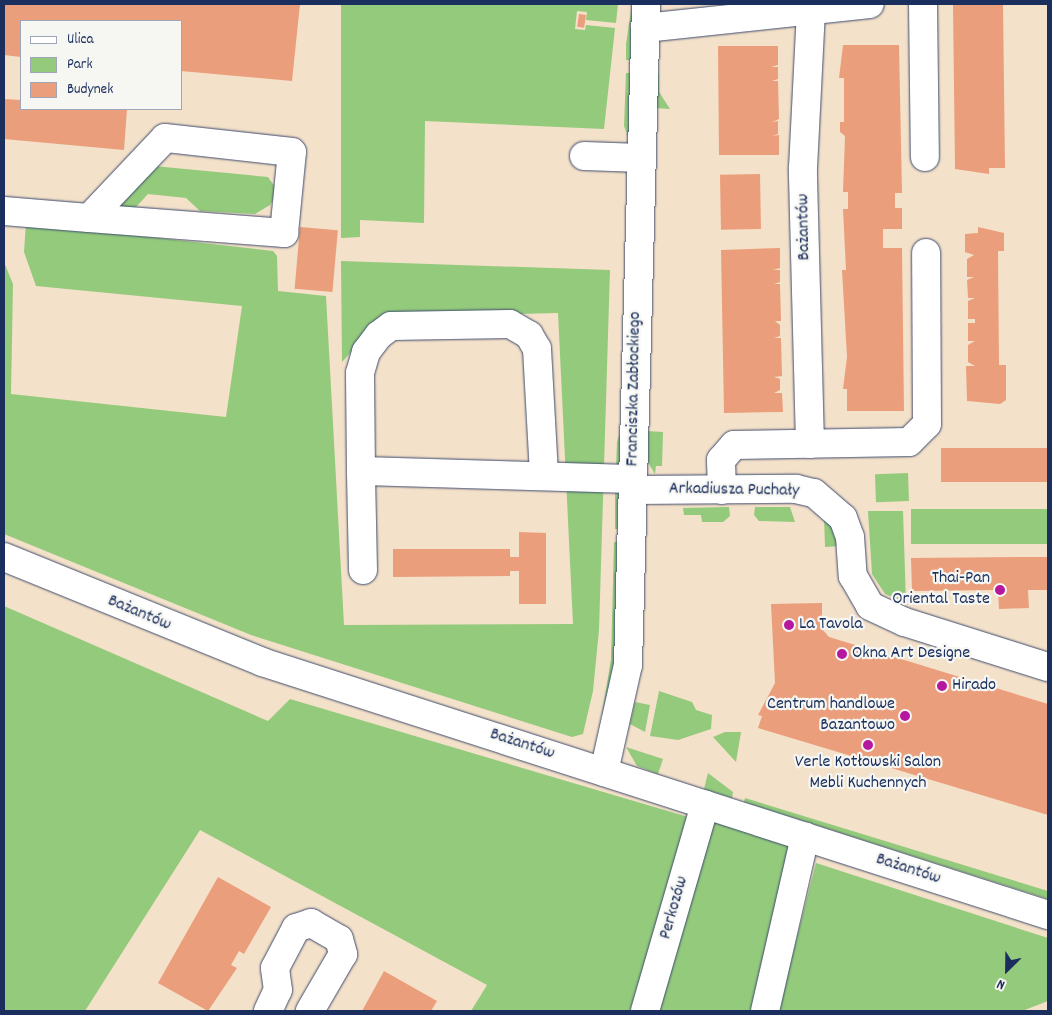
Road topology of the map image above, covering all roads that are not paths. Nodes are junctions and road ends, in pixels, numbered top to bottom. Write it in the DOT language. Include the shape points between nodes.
graph roads {
  1 [pos="870,4"];
  2 [pos="922,4"];
  3 [pos="811,10"];
  4 [pos="645,16"];
  5 [pos="584,156"];
  6 [pos="925,157"];
  7 [pos="641,158"];
  8 [pos="4,211"];
  9 [pos="89,218"];
  10 [pos="926,253"];
  11 [pos="810,444"];
  12 [pos="361,471"];
  13 [pos="544,474"];
  14 [pos="633,485"];
  15 [pos="722,490"];
  16 [pos="4,557"];
  17 [pos="363,570"];
  18 [pos="1048,667"];
  19 [pos="604,772"];
  20 [pos="706,805"];
  21 [pos="805,837"];
  22 [pos="1048,915"];
  23 [pos="268,1011"];
  24 [pos="310,1011"];
  25 [pos="645,1011"];
  26 [pos="765,1011"];
  1 -- 3 [label="street"];
  2 -- 6 [label="street"];
  3 -- 4 [label="street"];
  3 -- 11 [label="street, Bażantów" via="803,168"];
  4 -- 7 [label="street, Franciszka Zabłockiego"];
  5 -- 7 [label="street"];
  7 -- 14 [label="street, Franciszka Zabłockiego"];
  8 -- 9 [label="street"];
  9 -- 9 [label="street" via="284,233 292,152 165,138"];
  10 -- 11 [label="street" via="927,424 909,442"];
  11 -- 15 [label="street" via="734,445 722,460"];
  12 -- 13 [label="street, Arkadiusza Puchały"];
  12 -- 13 [label="street" via="360,373 366,352 378,335 391,326 510,324 529,335 537,349"];
  12 -- 17 [label="street"];
  13 -- 14 [label="street, Arkadiusza Puchały"];
  14 -- 15 [label="street, Arkadiusza Puchały"];
  14 -- 19 [label="street, Franciszka Zabłockiego" via="628,665"];
  15 -- 18 [label="street, Arkadiusza Puchały" via="814,493 843,518 850,537 853,576 870,606 905,622"];
  16 -- 19 [label="street, Bażantów" via="192,636"];
  19 -- 20 [label="street, Bażantów"];
  20 -- 21 [label="street, Bażantów"];
  20 -- 25 [label="street, Perkozów"];
  21 -- 22 [label="street, Bażantów"];
  21 -- 26 [label="street"];
  23 -- 24 [label="street" via="278,990 275,968 296,928 312,923 339,939 343,954"];
}
